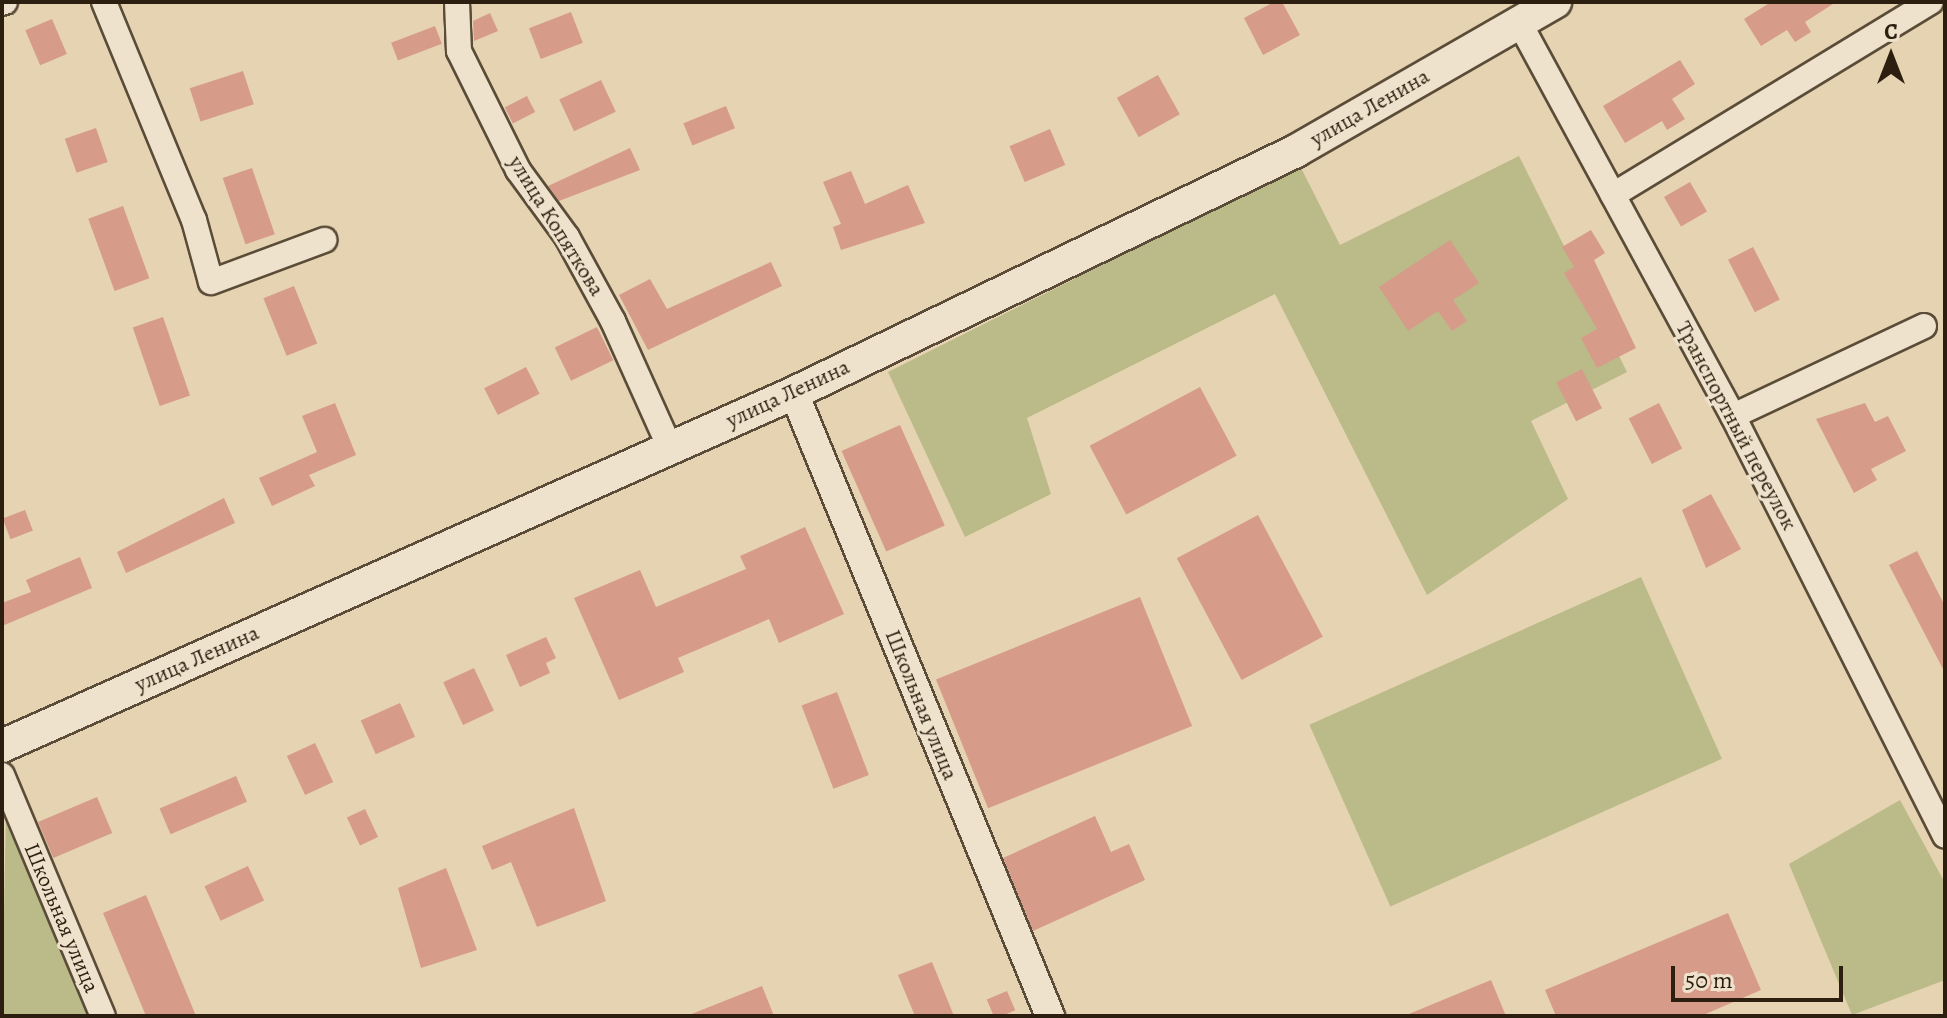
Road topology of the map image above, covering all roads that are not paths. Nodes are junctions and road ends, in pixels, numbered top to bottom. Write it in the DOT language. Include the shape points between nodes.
graph roads {
  1 [pos="104,2"];
  2 [pos="457,2"];
  3 [pos="1555,2"];
  4 [pos="1931,2"];
  5 [pos="1519,22"];
  6 [pos="1613,195"];
  7 [pos="324,240"];
  8 [pos="1924,326"];
  9 [pos="794,393"];
  10 [pos="1733,416"];
  11 [pos="670,448"];
  12 [pos="2,746"];
  13 [pos="2,775"];
  14 [pos="1945,835"];
  15 [pos="103,1016"];
  16 [pos="1050,1016"];
  1 -- 7 [label="street" via="194,220 211,282"];
  2 -- 11 [label="street, улица Копяткова" via="459,51 518,170 567,237 613,321"];
  3 -- 5 [label="main road, улица Ленина"];
  4 -- 6 [label="street"];
  5 -- 6 [label="street, Транспортный переулок"];
  5 -- 9 [label="main road, улица Ленина" via="1296,151"];
  6 -- 10 [label="street, Транспортный переулок"];
  8 -- 10 [label="street"];
  9 -- 11 [label="main road, улица Ленина"];
  9 -- 16 [label="street, Школьная улица"];
  10 -- 14 [label="street, Транспортный переулок"];
  11 -- 12 [label="main road, улица Ленина"];
  13 -- 15 [label="street, Школьная улица"];
}
